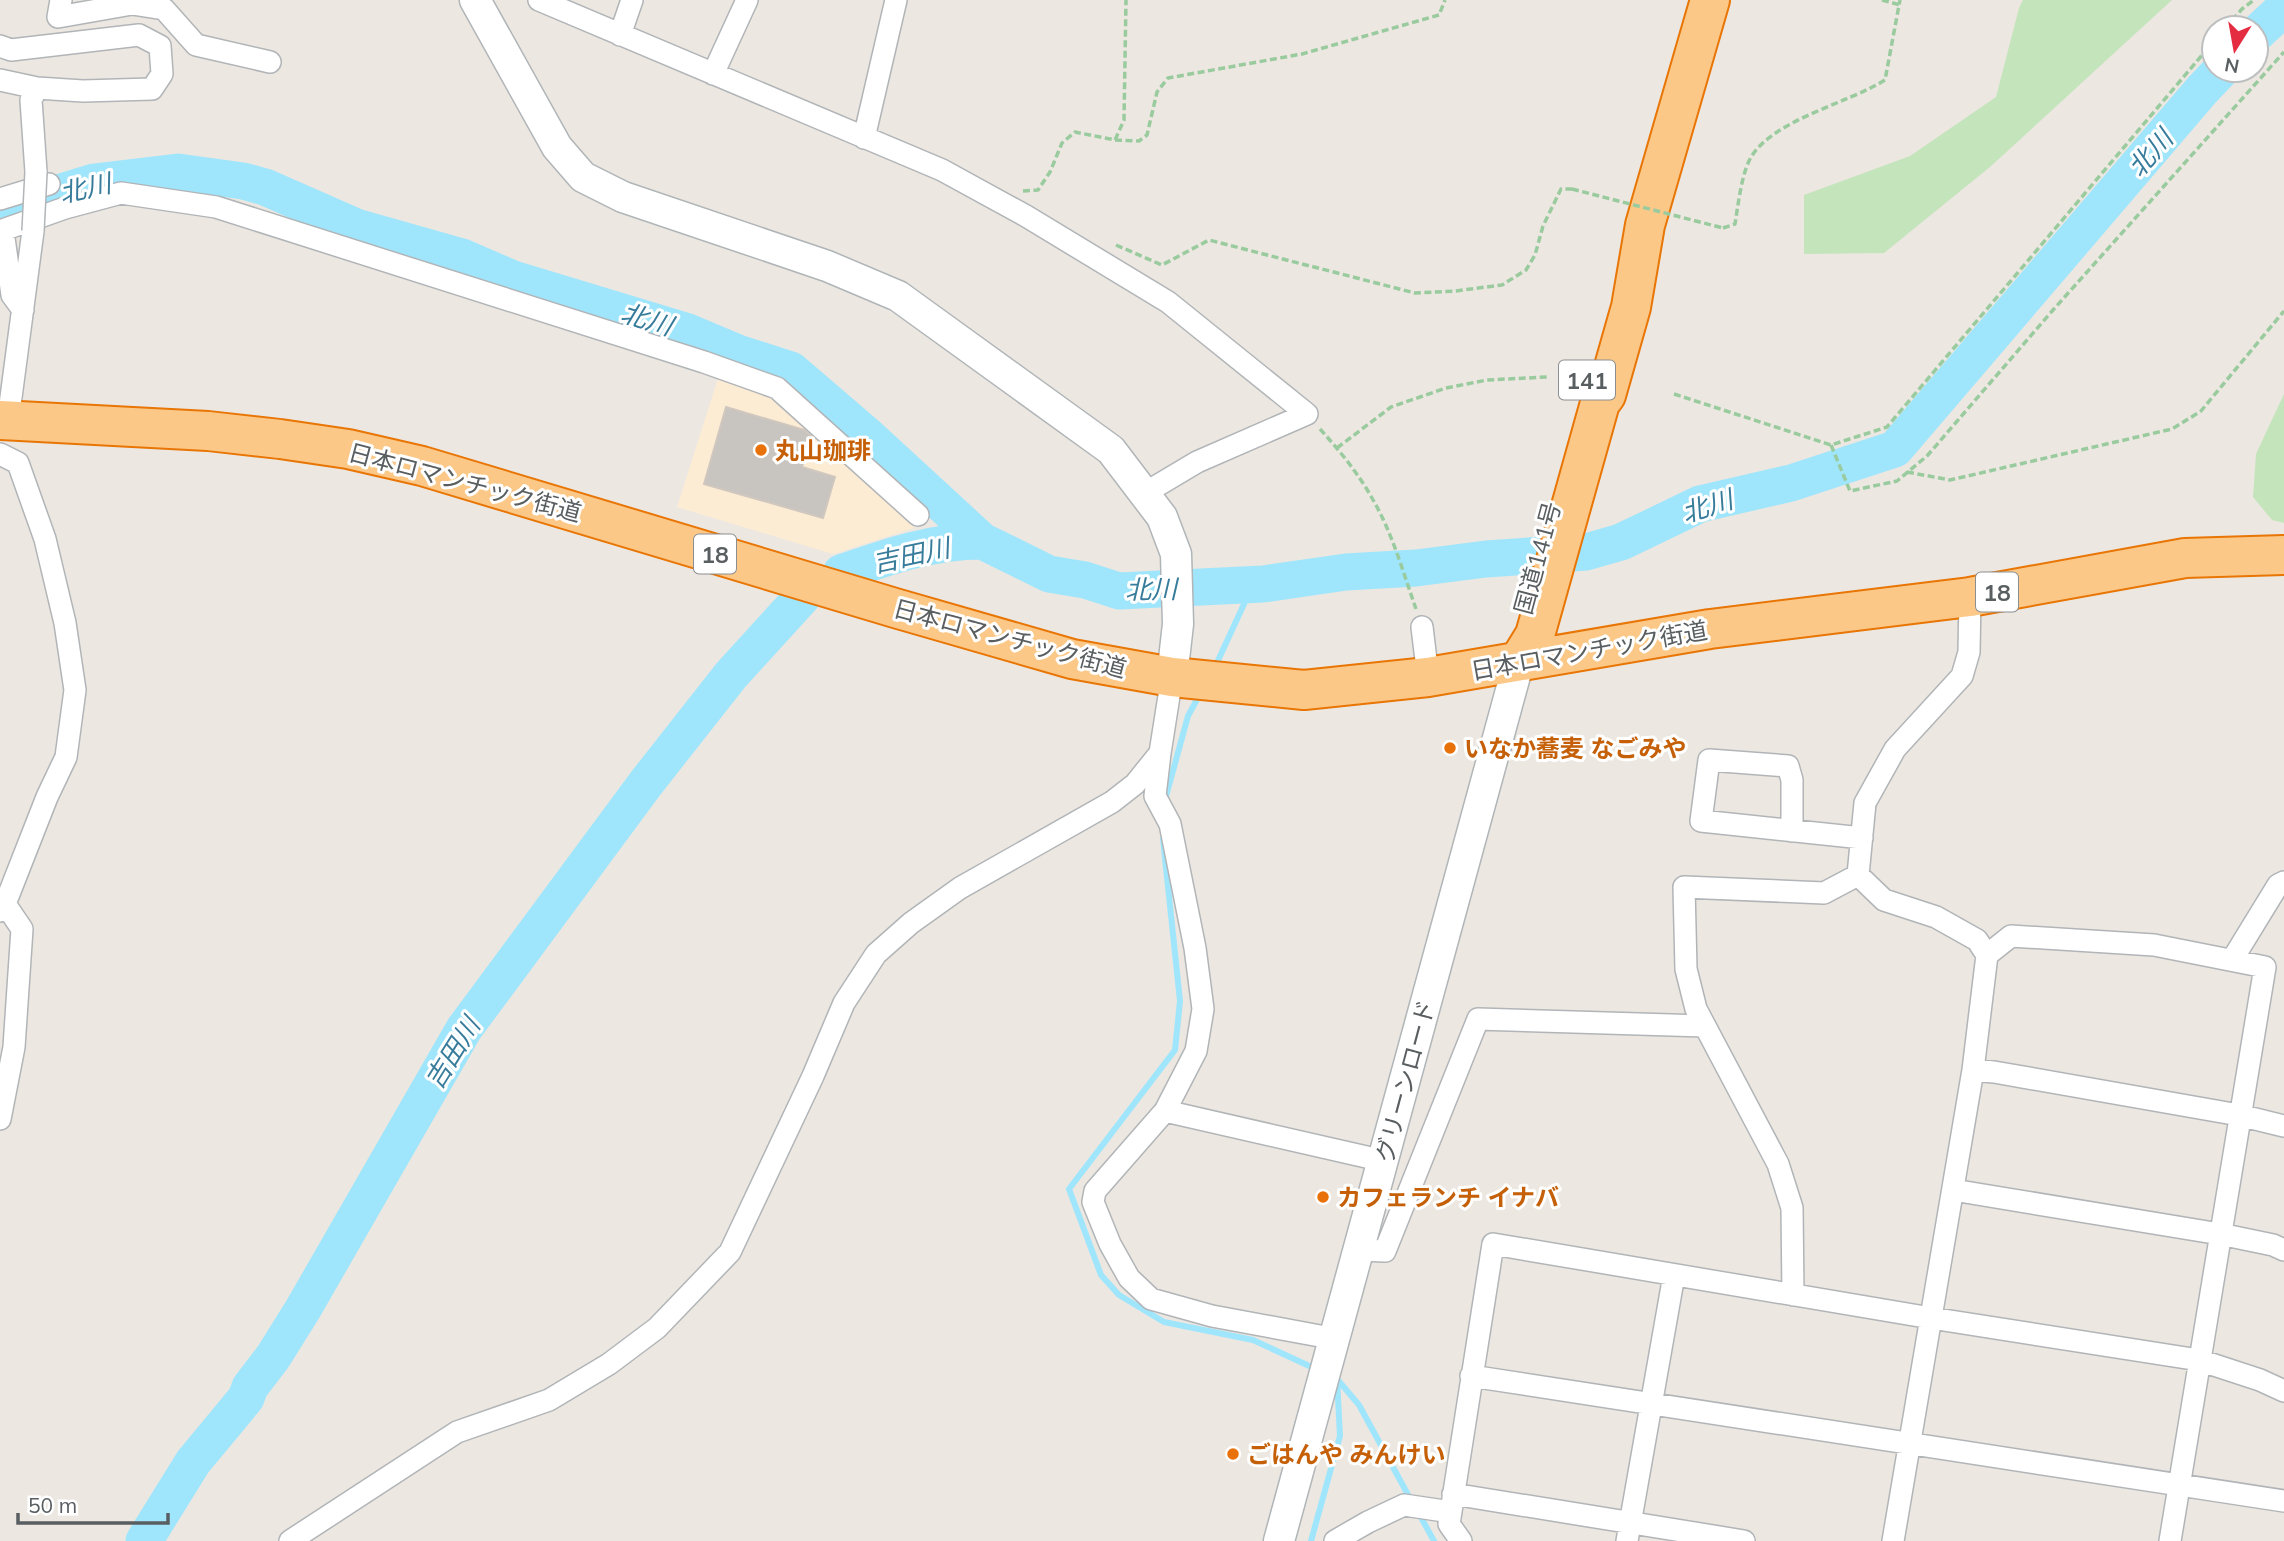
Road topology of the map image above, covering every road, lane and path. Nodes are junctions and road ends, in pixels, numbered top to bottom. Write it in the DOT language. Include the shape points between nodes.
graph roads {
  1 [pos="61,0"];
  2 [pos="475,0"];
  3 [pos="539,0"];
  4 [pos="632,0"];
  5 [pos="747,0"];
  6 [pos="896,0"];
  7 [pos="1126,0"];
  8 [pos="1445,0"];
  9 [pos="1710,0"];
  10 [pos="1882,0"];
  11 [pos="2254,0"];
  12 [pos="132,2"];
  13 [pos="1900,2"];
  14 [pos="2238,14"];
  15 [pos="620,35"];
  16 [pos="0,46"];
  17 [pos="2284,52"];
  18 [pos="2200,58"];
  19 [pos="270,62"];
  20 [pos="713,74"];
  21 [pos="0,80"];
  22 [pos="37,88"];
  23 [pos="864,138"];
  24 [pos="1115,140"];
  25 [pos="43,178"];
  26 [pos="1016,191"];
  27 [pos="0,199"];
  28 [pos="1,231"];
  29 [pos="1112,243"];
  30 [pos="23,310"];
  31 [pos="2284,311"];
  32 [pos="1547,376"];
  33 [pos="1674,394"];
  34 [pos="1307,414"];
  35 [pos="3,432"];
  36 [pos="1831,445"];
  37 [pos="1337,448"];
  38 [pos="1907,472"];
  39 [pos="1145,493"];
  40 [pos="918,515"];
  41 [pos="2284,555"];
  42 [pos="1970,597"];
  43 [pos="1422,627"];
  44 [pos="1518,661"];
  45 [pos="1172,677"];
  46 [pos="1428,677"];
  47 [pos="1160,753"];
  48 [pos="1792,831"];
  49 [pos="1861,838"];
  50 [pos="1858,875"];
  51 [pos="2284,882"];
  52 [pos="3,907"];
  53 [pos="1987,955"];
  54 [pos="2232,960"];
  55 [pos="1704,1026"];
  56 [pos="1973,1070"];
  57 [pos="1166,1111"];
  58 [pos="2239,1115"];
  59 [pos="0,1119"];
  60 [pos="2284,1126"];
  61 [pos="1384,1161"];
  62 [pos="1953,1190"];
  63 [pos="2220,1234"];
  64 [pos="1359,1250"];
  65 [pos="2284,1250"];
  66 [pos="1674,1275"];
  67 [pos="1793,1295"];
  68 [pos="1931,1318"];
  69 [pos="1336,1339"];
  70 [pos="2199,1360"];
  71 [pos="1471,1376"];
  72 [pos="2284,1391"];
  73 [pos="1651,1404"];
  74 [pos="1910,1444"];
  75 [pos="2179,1485"];
  76 [pos="2284,1501"];
  77 [pos="1452,1503"];
  78 [pos="1628,1532"];
  79 [pos="290,1541"];
  80 [pos="1279,1541"];
  81 [pos="1335,1541"];
  82 [pos="1461,1541"];
  83 [pos="1744,1541"];
  84 [pos="1893,1541"];
  85 [pos="2170,1541"];
  1 -- 12 [label="street" via="58,17"];
  2 -- 39 [label="street" via="557,148 583,177 623,197 827,265 898,296 1111,450"];
  3 -- 15 [label="street"];
  4 -- 15 [label="street"];
  5 -- 20 [label="street"];
  6 -- 23 [label="street"];
  7 -- 24 [label="path" via="1124,120"];
  8 -- 24 [label="path" via="1439,15 1314,50 1168,78 1157,92 1147,135 1139,141"];
  9 -- 44 [label="highway, 国道141号 / 141" via="1645,225 1630,307 1606,395 1552,538 1537,595 1535,635"];
  10 -- 13 [label="path"];
  11 -- 14 [label="path"];
  12 -- 19 [label="street" via="164,9 196,45"];
  13 -- 29 [label="path, bridge" via="1885,80 1758,145 1747,164 1735,224 1723,228 1561,189 1526,270 1502,285 1415,293 1209,240 1162,265"];
  15 -- 20 [label="street"];
  16 -- 22 [label="street" via="11,50 139,35 160,46 162,74 152,89"];
  17 -- 38 [label="path" via="1927,456"];
  18 -- 36 [label="path" via="1887,427"];
  20 -- 23 [label="street"];
  21 -- 22 [label="street"];
  22 -- 25 [label="street" via="31,100"];
  23 -- 34 [label="street" via="942,170 1168,302"];
  24 -- 26 [label="path" via="1075,132 1062,144 1038,190"];
  25 -- 27 [label="street"];
  25 -- 30 [label="street, bridge"];
  28 -- 30 [label="street" via="12,295"];
  28 -- 40 [label="street" via="121,193 216,207 777,388"];
  30 -- 35 [label="street"];
  31 -- 38 [label="path" via="2201,411 2172,429 1950,480"];
  32 -- 37 [label="path" via="1487,380 1413,399 1391,407"];
  33 -- 36 [label="path"];
  34 -- 37 [label="path"];
  34 -- 39 [label="street" via="1197,462"];
  35 -- 45 [label="highway, 日本ロマンチック街道 / 18" via="208,431 348,449 422,466 999,639 1072,659"];
  35 -- 52 [label="street" via="45,539 75,690 66,757"];
  36 -- 38 [label="path" via="1850,491 1897,481"];
  37 -- 43 [label="path" via="1372,498 1398,555"];
  39 -- 45 [label="street" via="1162,517 1175,554 1178,624"];
  41 -- 42 [label="highway, 日本ロマンチック街道 / 18" via="2185,558"];
  42 -- 44 [label="highway, 日本ロマンチック街道 / 18" via="1710,629"];
  42 -- 49 [label="street" via="1969,652 1962,676 1895,749 1865,803"];
  43 -- 46 [label="street"];
  44 -- 46 [label="highway, 日本ロマンチック街道 / 18"];
  44 -- 61 [label="street, グリーンロード"];
  45 -- 46 [label="highway, 日本ロマンチック街道 / 18" via="1304,690"];
  45 -- 47 [label="street"];
  47 -- 57 [label="street" via="1156,796 1170,824 1203,1009 1196,1051"];
  47 -- 79 [label="street" via="1135,784 1112,802 960,888 876,954 844,1003 730,1252 657,1328 549,1400 457,1432"];
  48 -- 48 [label="street" via="1701,821 1709,760 1788,766"];
  48 -- 49 [label="street"];
  49 -- 50 [label="street"];
  50 -- 53 [label="street" via="1884,900 1936,917 1978,940"];
  50 -- 55 [label="street" via="1824,893 1684,887 1686,969"];
  51 -- 54 [label="street"];
  52 -- 59 [label="street" via="22,929 14,1047"];
  53 -- 54 [label="street" via="2011,936 2154,945"];
  53 -- 56 [label="street"];
  54 -- 58 [label="street" via="2265,967"];
  55 -- 64 [label="street" via="1478,1019 1385,1251"];
  55 -- 67 [label="street" via="1778,1164 1792,1208"];
  56 -- 58 [label="street"];
  56 -- 62 [label="street"];
  57 -- 61 [label="street"];
  57 -- 69 [label="street" via="1095,1191 1093,1202 1129,1278 1151,1299 1212,1316"];
  58 -- 60 [label="street"];
  58 -- 63 [label="street"];
  61 -- 64 [label="street, グリーンロード"];
  62 -- 63 [label="street"];
  62 -- 68 [label="street"];
  63 -- 65 [label="street"];
  63 -- 70 [label="street"];
  64 -- 69 [label="street, グリーンロード"];
  66 -- 67 [label="street"];
  66 -- 71 [label="street" via="1493,1244"];
  66 -- 73 [label="street"];
  67 -- 68 [label="street"];
  68 -- 70 [label="street"];
  68 -- 74 [label="street"];
  69 -- 80 [label="street, グリーンロード"];
  70 -- 72 [label="street"];
  70 -- 75 [label="street"];
  71 -- 73 [label="street"];
  71 -- 77 [label="street"];
  73 -- 74 [label="street"];
  73 -- 78 [label="street"];
  74 -- 75 [label="street"];
  74 -- 84 [label="street"];
  75 -- 76 [label="street"];
  75 -- 85 [label="street"];
  77 -- 78 [label="street"];
  77 -- 81 [label="street" via="1404,1505"];
  77 -- 82 [label="street" via="1449,1524"];
  78 -- 83 [label="street"];
}
